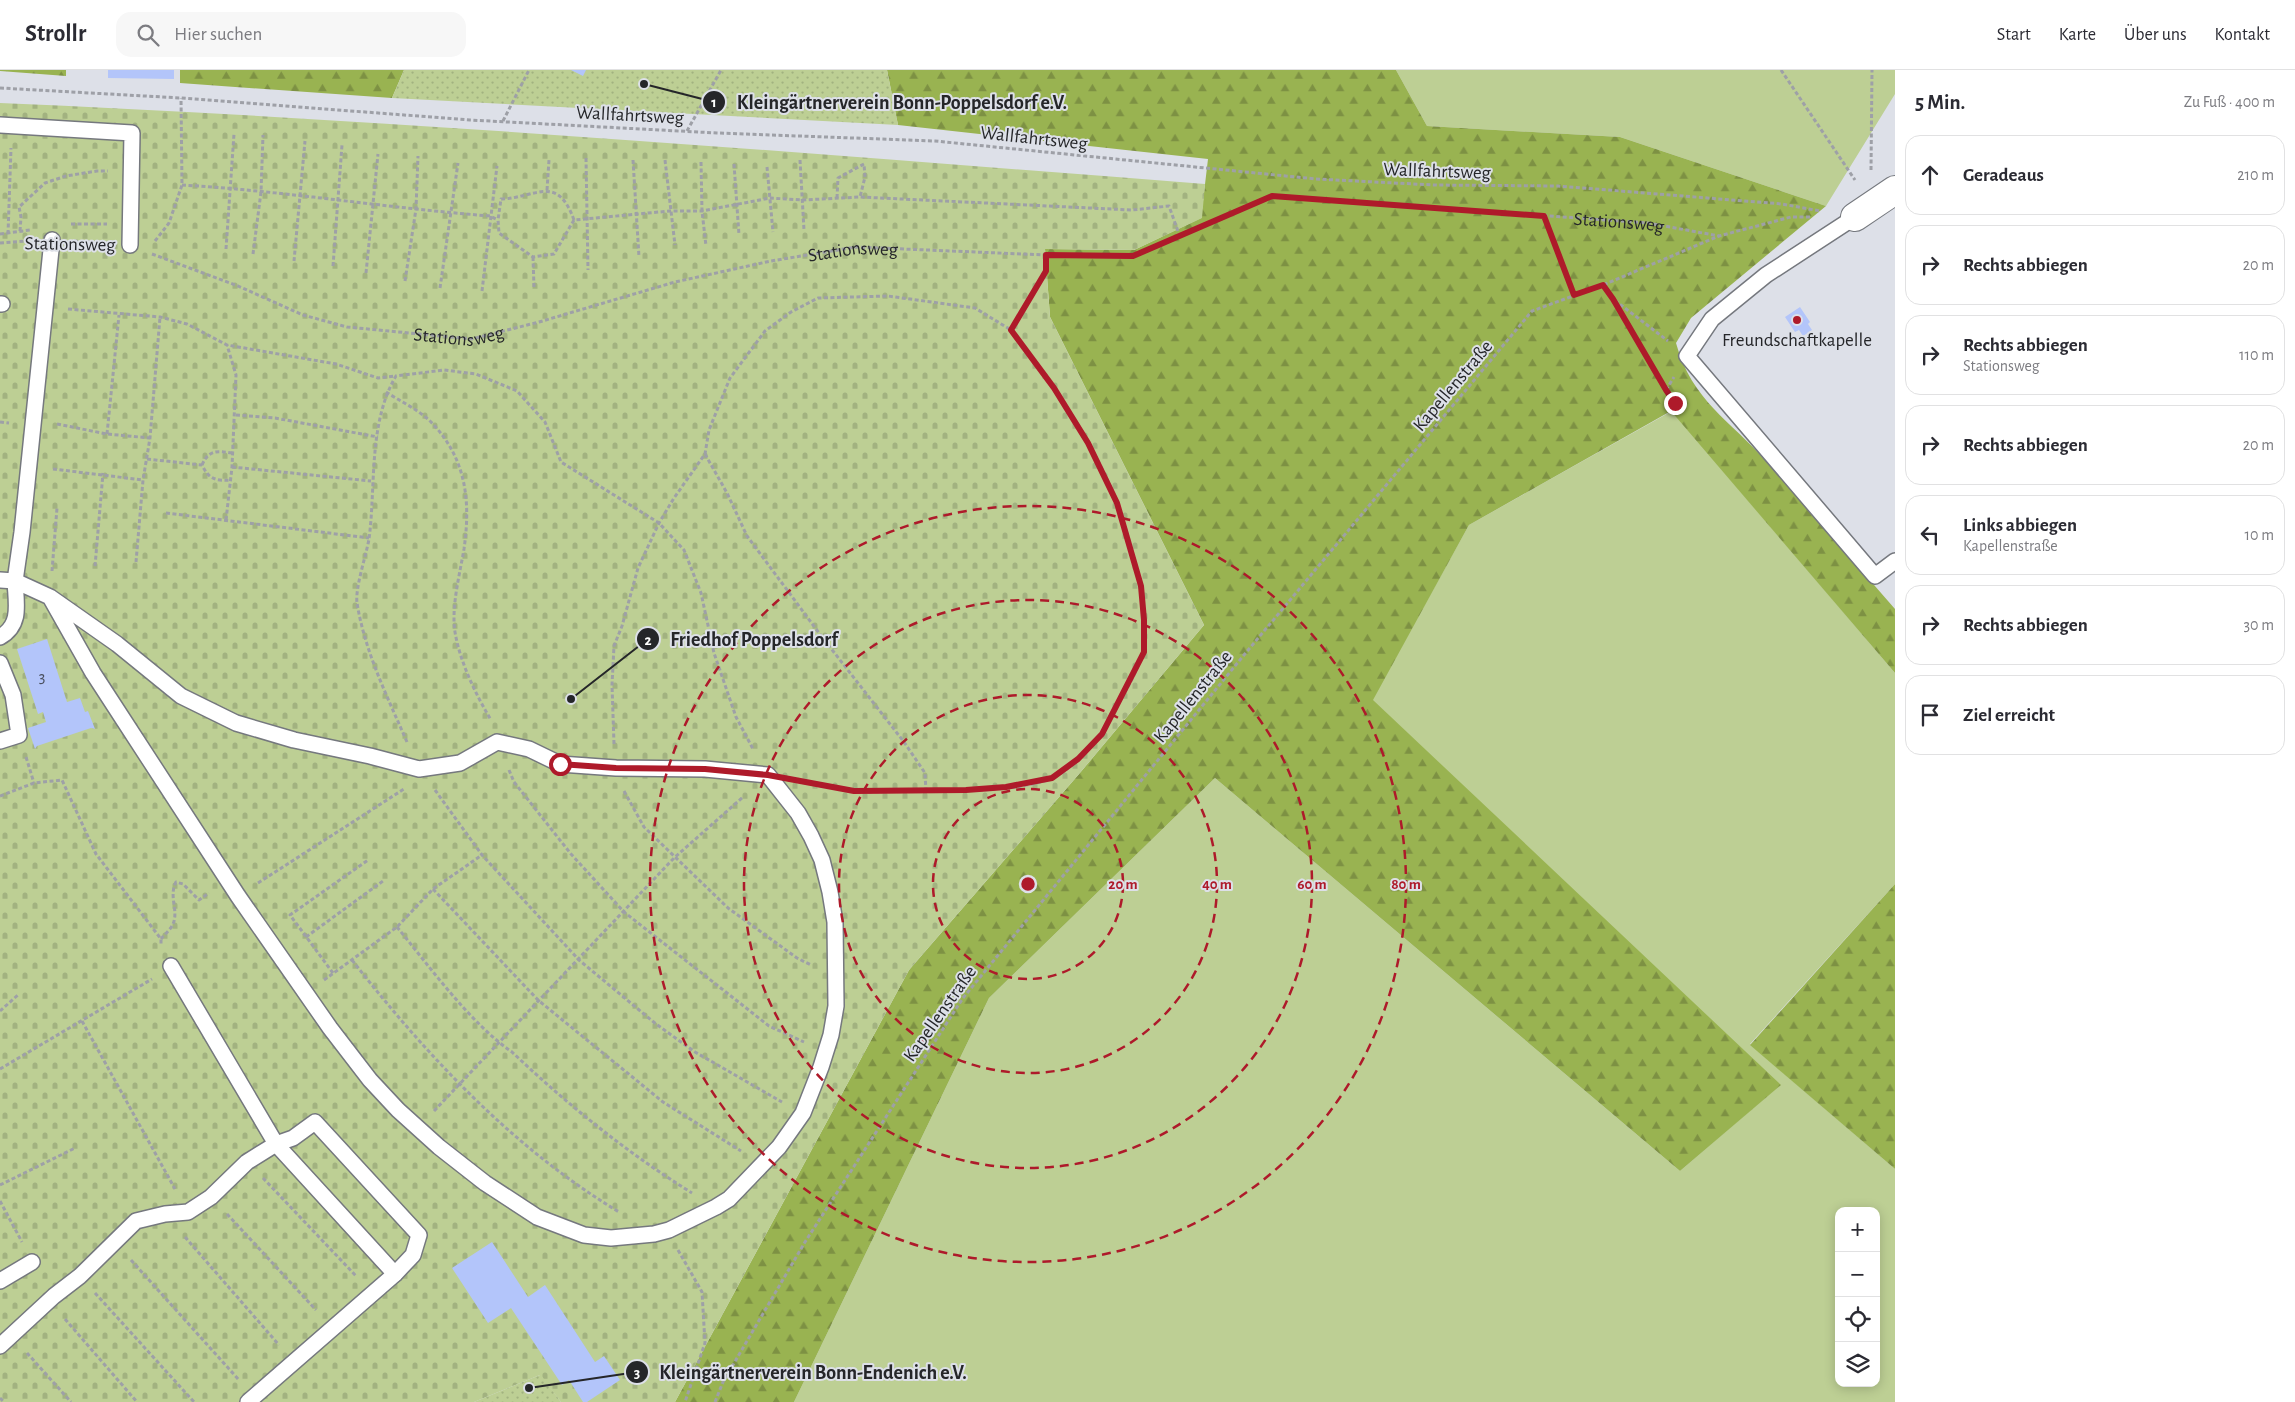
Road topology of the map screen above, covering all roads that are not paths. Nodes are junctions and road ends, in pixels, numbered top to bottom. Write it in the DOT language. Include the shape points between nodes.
graph roads {
  1 [pos="6,125"];
  2 [pos="1883,184"];
  3 [pos="1863,212"];
  4 [pos="52,240"];
  5 [pos="130,245"];
  6 [pos="1895,561"];
  7 [pos="7,581"];
  8 [pos="50,597"];
  9 [pos="0,637"];
  10 [pos="0,663"];
  11 [pos="0,741"];
  12 [pos="171,966"];
  13 [pos="276,1144"];
  14 [pos="32,1262"];
  15 [pos="395,1274"];
  16 [pos="0,1281"];
  17 [pos="0,1346"];
  18 [pos="251,1399"];
  1 -- 5 [label="lane" via="132,134"];
  2 -- 3 [label="street"];
  3 -- 6 [label="lane" via="1766,275 1712,319 1687,356 1875,576"];
  4 -- 7 [label="lane" via="29,466"];
  7 -- 8 [label="lane"];
  7 -- 9 [label="lane" via="18,618"];
  8 -- 8 [label="lane" via="117,644 181,696 236,723 294,740 419,769 460,763 497,742 528,748 560,764 705,769 768,775 812,836 822,860 835,922 836,1006 831,1035 803,1113 779,1147 729,1199 716,1207 669,1230 611,1238 584,1235 537,1217 470,1172 418,1128 370,1080 306,994 227,880 93,673"];
  10 -- 11 [label="lane" via="13,695 18,735"];
  12 -- 13 [label="lane"];
  13 -- 15 [label="lane"];
  13 -- 15 [label="lane" via="293,1138 315,1122 322,1129 419,1235 413,1254"];
  13 -- 17 [label="lane" via="247,1162 211,1197 188,1212 136,1221 80,1276"];
  14 -- 16 [label="lane"];
  15 -- 18 [label="lane"];
}
